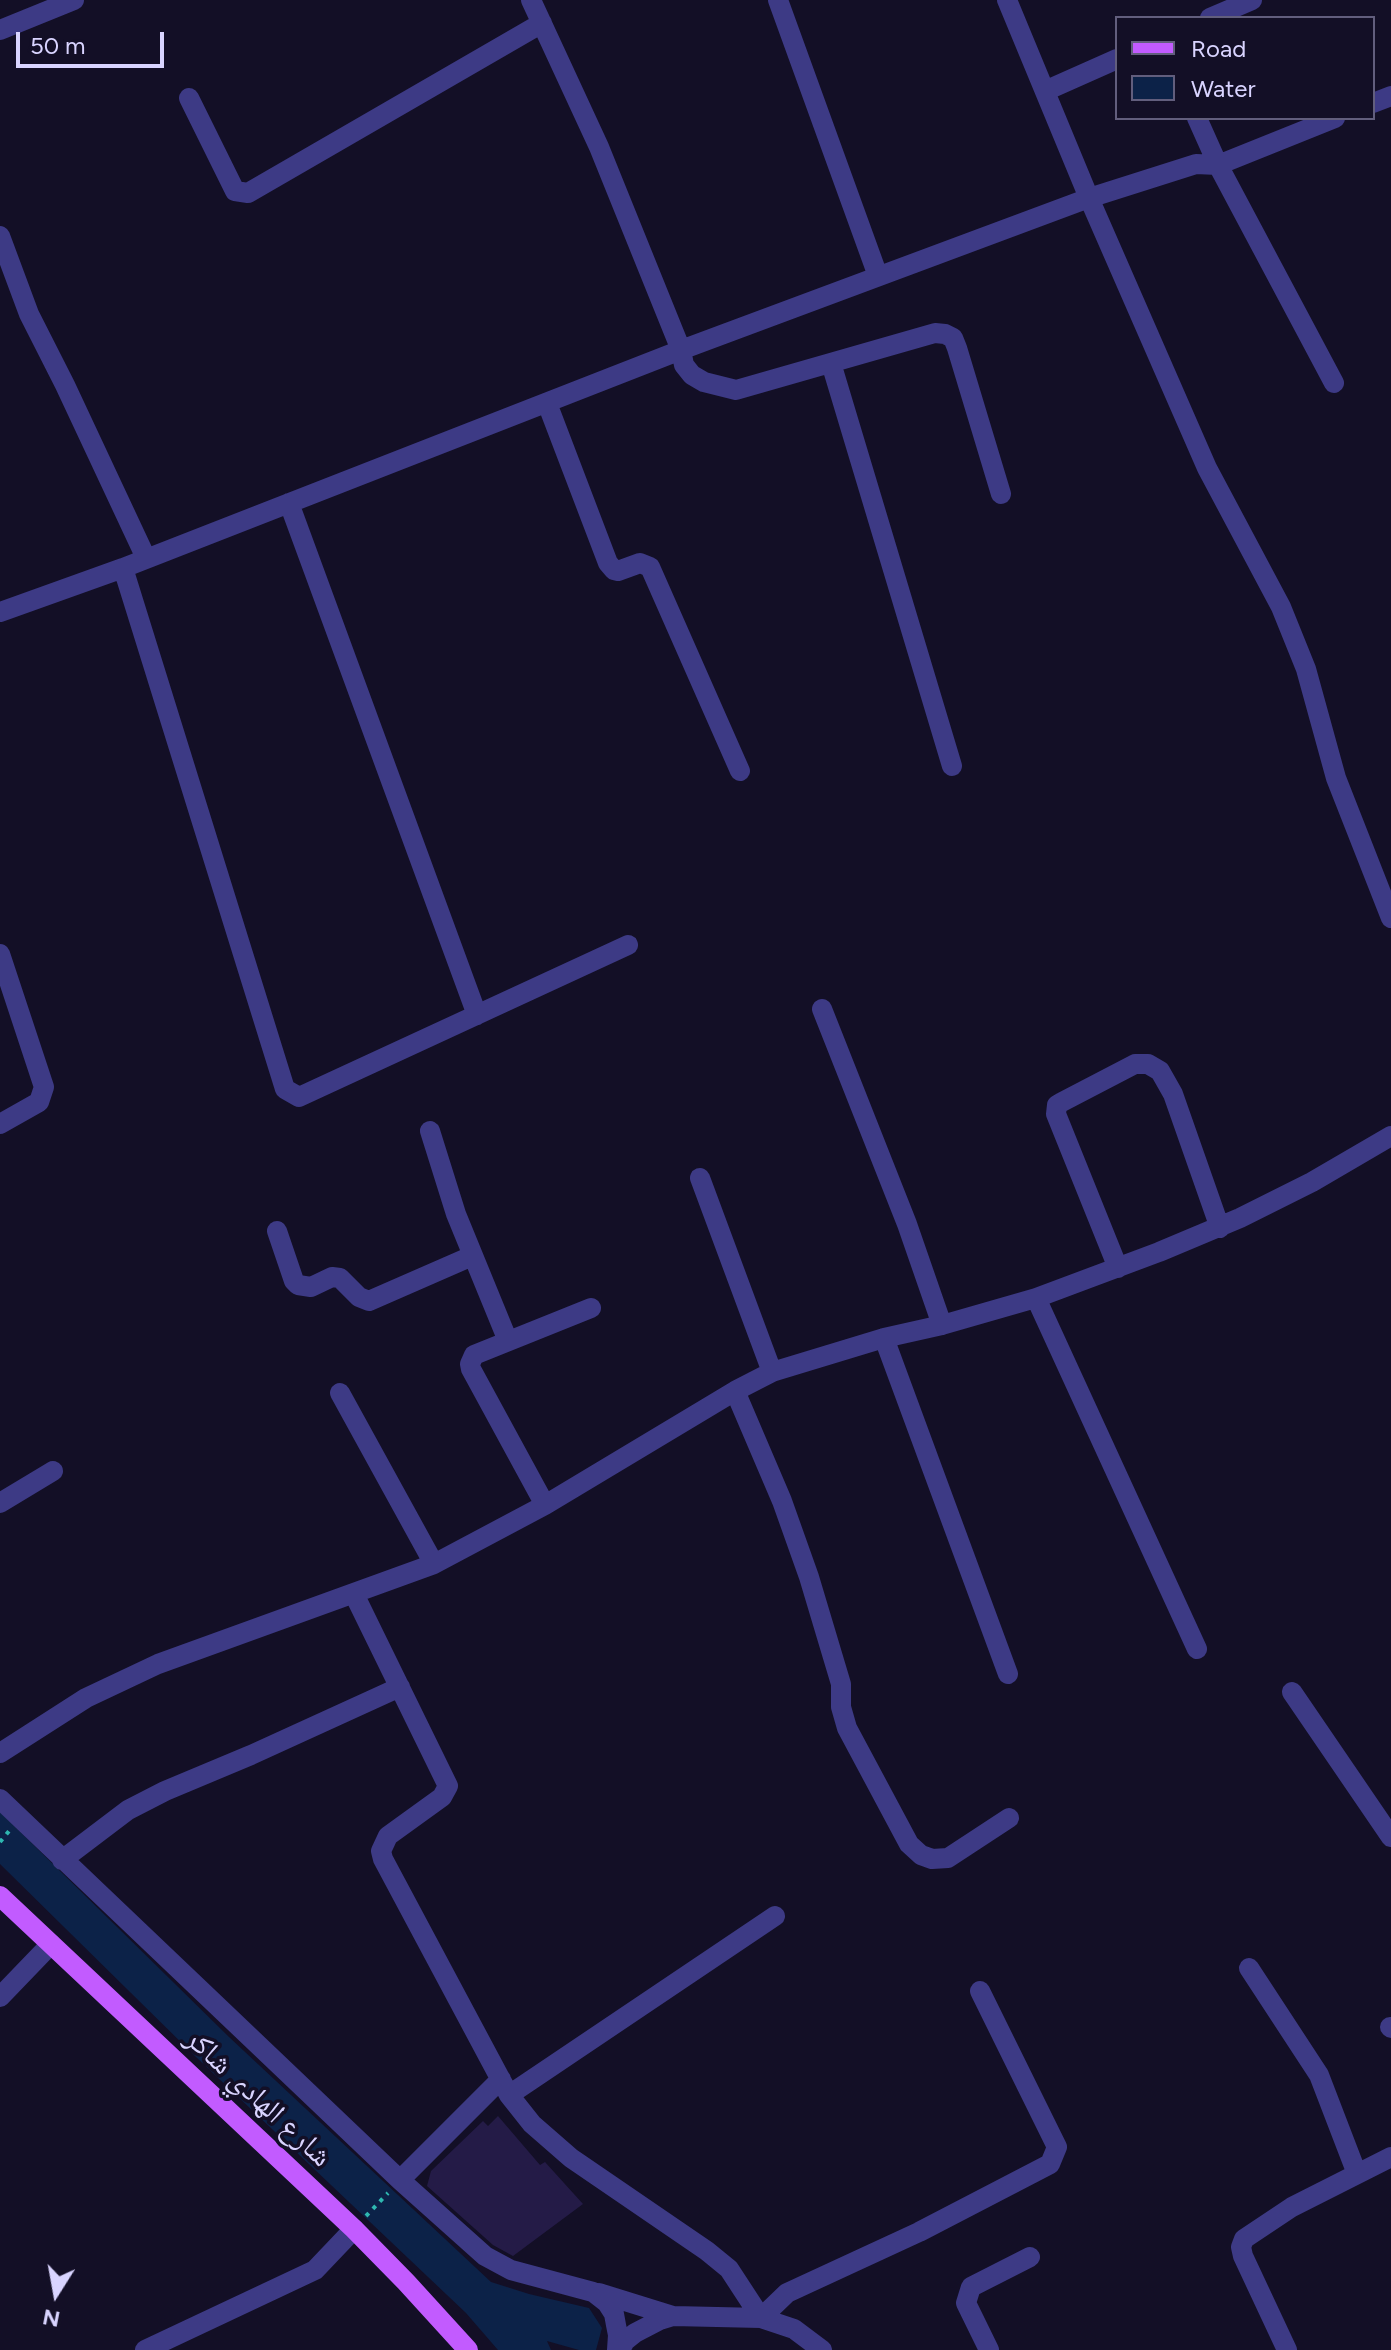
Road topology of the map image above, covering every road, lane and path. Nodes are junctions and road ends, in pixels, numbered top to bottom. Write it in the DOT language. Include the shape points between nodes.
graph roads {
  1 [pos="74,0"];
  2 [pos="531,0"];
  3 [pos="778,0"];
  4 [pos="1007,0"];
  5 [pos="1252,0"];
  6 [pos="1215,16"];
  7 [pos="542,23"];
  8 [pos="0,30"];
  9 [pos="1115,60"];
  10 [pos="1045,91"];
  11 [pos="189,98"];
  12 [pos="1198,120"];
  13 [pos="1330,120"];
  14 [pos="1218,165"];
  15 [pos="1089,198"];
  16 [pos="0,236"];
  17 [pos="878,276"];
  18 [pos="681,350"];
  19 [pos="831,363"];
  20 [pos="1334,383"];
  21 [pos="547,403"];
  22 [pos="1001,494"];
  23 [pos="289,503"];
  24 [pos="146,558"];
  25 [pos="123,568"];
  26 [pos="0,612"];
  27 [pos="952,766"];
  28 [pos="740,771"];
  29 [pos="1391,918"];
  30 [pos="628,945"];
  31 [pos="0,954"];
  32 [pos="822,1009"];
  33 [pos="477,1015"];
  34 [pos="0,1124"];
  35 [pos="430,1131"];
  36 [pos="1391,1136"];
  37 [pos="700,1178"];
  38 [pos="1220,1228"];
  39 [pos="277,1231"];
  40 [pos="472,1256"];
  41 [pos="1118,1268"];
  42 [pos="1036,1298"];
  43 [pos="591,1308"];
  44 [pos="942,1325"];
  45 [pos="884,1338"];
  46 [pos="508,1341"];
  47 [pos="772,1372"];
  48 [pos="735,1391"];
  49 [pos="340,1393"];
  50 [pos="53,1471"];
  51 [pos="0,1503"];
  52 [pos="545,1505"];
  53 [pos="434,1564"];
  54 [pos="354,1594"];
  55 [pos="1197,1649"];
  56 [pos="1008,1674"];
  57 [pos="400,1687"];
  58 [pos="1292,1692"];
  59 [pos="0,1753"];
  60 [pos="0,1799"];
  61 [pos="1009,1818"];
  62 [pos="1391,1837"];
  63 [pos="62,1860"];
  64 [pos="0,1896"];
  65 [pos="775,1916"];
  66 [pos="51,1944"];
  67 [pos="1249,1968"];
  68 [pos="980,1991"];
  69 [pos="0,1997"];
  70 [pos="505,2087"];
  71 [pos="1391,2157"];
  72 [pos="1357,2174"];
  73 [pos="400,2180"];
  74 [pos="354,2229"];
  75 [pos="1030,2257"];
  76 [pos="593,2292"];
  77 [pos="673,2316"];
  78 [pos="761,2318"];
  79 [pos="187,2341"];
  80 [pos="145,2350"];
  81 [pos="468,2350"];
  82 [pos="619,2350"];
  83 [pos="822,2350"];
  84 [pos="989,2350"];
  85 [pos="1287,2350"];
  1 -- 8 [label="street"];
  2 -- 7 [label="street"];
  3 -- 17 [label="street"];
  4 -- 10 [label="street"];
  5 -- 6 [label="street"];
  7 -- 11 [label="street" via="248,193 235,191"];
  7 -- 18 [label="street"];
  9 -- 10 [label="street"];
  10 -- 15 [label="street"];
  12 -- 14 [label="street"];
  13 -- 14 [label="street"];
  14 -- 15 [label="street" via="1196,164"];
  14 -- 20 [label="street"];
  15 -- 17 [label="street"];
  15 -- 29 [label="street" via="1207,468 1281,607 1306,669 1336,778"];
  16 -- 24 [label="street" via="29,314"];
  17 -- 18 [label="street"];
  18 -- 19 [label="street" via="692,375 736,390"];
  18 -- 21 [label="street"];
  19 -- 22 [label="street" via="935,333 953,338"];
  19 -- 27 [label="street"];
  21 -- 23 [label="street"];
  21 -- 28 [label="street" via="608,563 618,571 640,563 650,567"];
  23 -- 24 [label="street"];
  23 -- 33 [label="street"];
  24 -- 25 [label="street"];
  25 -- 26 [label="street"];
  25 -- 33 [label="street" via="285,1089 299,1097"];
  30 -- 33 [label="street"];
  31 -- 34 [label="street" via="44,1087 39,1102"];
  32 -- 44 [label="street"];
  35 -- 40 [label="street"];
  36 -- 38 [label="street"];
  37 -- 47 [label="street"];
  38 -- 41 [label="street"];
  38 -- 41 [label="street" via="1173,1094 1160,1071 1135,1064 1057,1105 1056,1114"];
  39 -- 40 [label="street" via="298,1285 311,1287 340,1278 369,1301"];
  40 -- 46 [label="street"];
  41 -- 42 [label="street"];
  42 -- 44 [label="street"];
  42 -- 55 [label="street"];
  43 -- 46 [label="street"];
  44 -- 45 [label="street"];
  45 -- 47 [label="street"];
  45 -- 56 [label="street"];
  46 -- 52 [label="street" via="474,1355 471,1369"];
  47 -- 48 [label="street"];
  48 -- 52 [label="street"];
  48 -- 61 [label="street" via="809,1577 841,1684 847,1728 909,1844 932,1859 948,1858"];
  49 -- 53 [label="street"];
  50 -- 51 [label="street"];
  52 -- 53 [label="street"];
  53 -- 54 [label="street"];
  54 -- 57 [label="street"];
  54 -- 59 [label="street" via="158,1664 86,1698"];
  57 -- 63 [label="street" via="165,1791 128,1810"];
  57 -- 70 [label="street" via="448,1786 442,1797 388,1836 383,1859"];
  58 -- 62 [label="street"];
  60 -- 63 [label="street"];
  63 -- 73 [label="street"];
  64 -- 66 [label="main road, شارع الهادي شاكر"];
  65 -- 70 [label="street"];
  66 -- 69 [label="street"];
  66 -- 74 [label="main road, شارع الهادي شاكر"];
  67 -- 72 [label="street" via="1319,2075"];
  68 -- 78 [label="street" via="1057,2147 1050,2164 787,2293"];
  70 -- 73 [label="street"];
  70 -- 78 [label="street" via="532,2124 571,2158 729,2269"];
  71 -- 72 [label="street"];
  72 -- 85 [label="street" via="1244,2239 1243,2256"];
  73 -- 74 [label="path"];
  73 -- 76 [label="street" via="485,2256 511,2270"];
  74 -- 79 [label="street" via="315,2270"];
  74 -- 81 [label="main road, شارع الهادي شاكر"];
  75 -- 84 [label="street" via="971,2287 966,2303"];
  76 -- 77 [label="street"];
  76 -- 82 [label="street" via="614,2314"];
  77 -- 78 [label="street"];
  77 -- 82 [label="street" via="635,2333"];
  78 -- 83 [label="street" via="794,2329"];
  79 -- 80 [label="street"];
}
